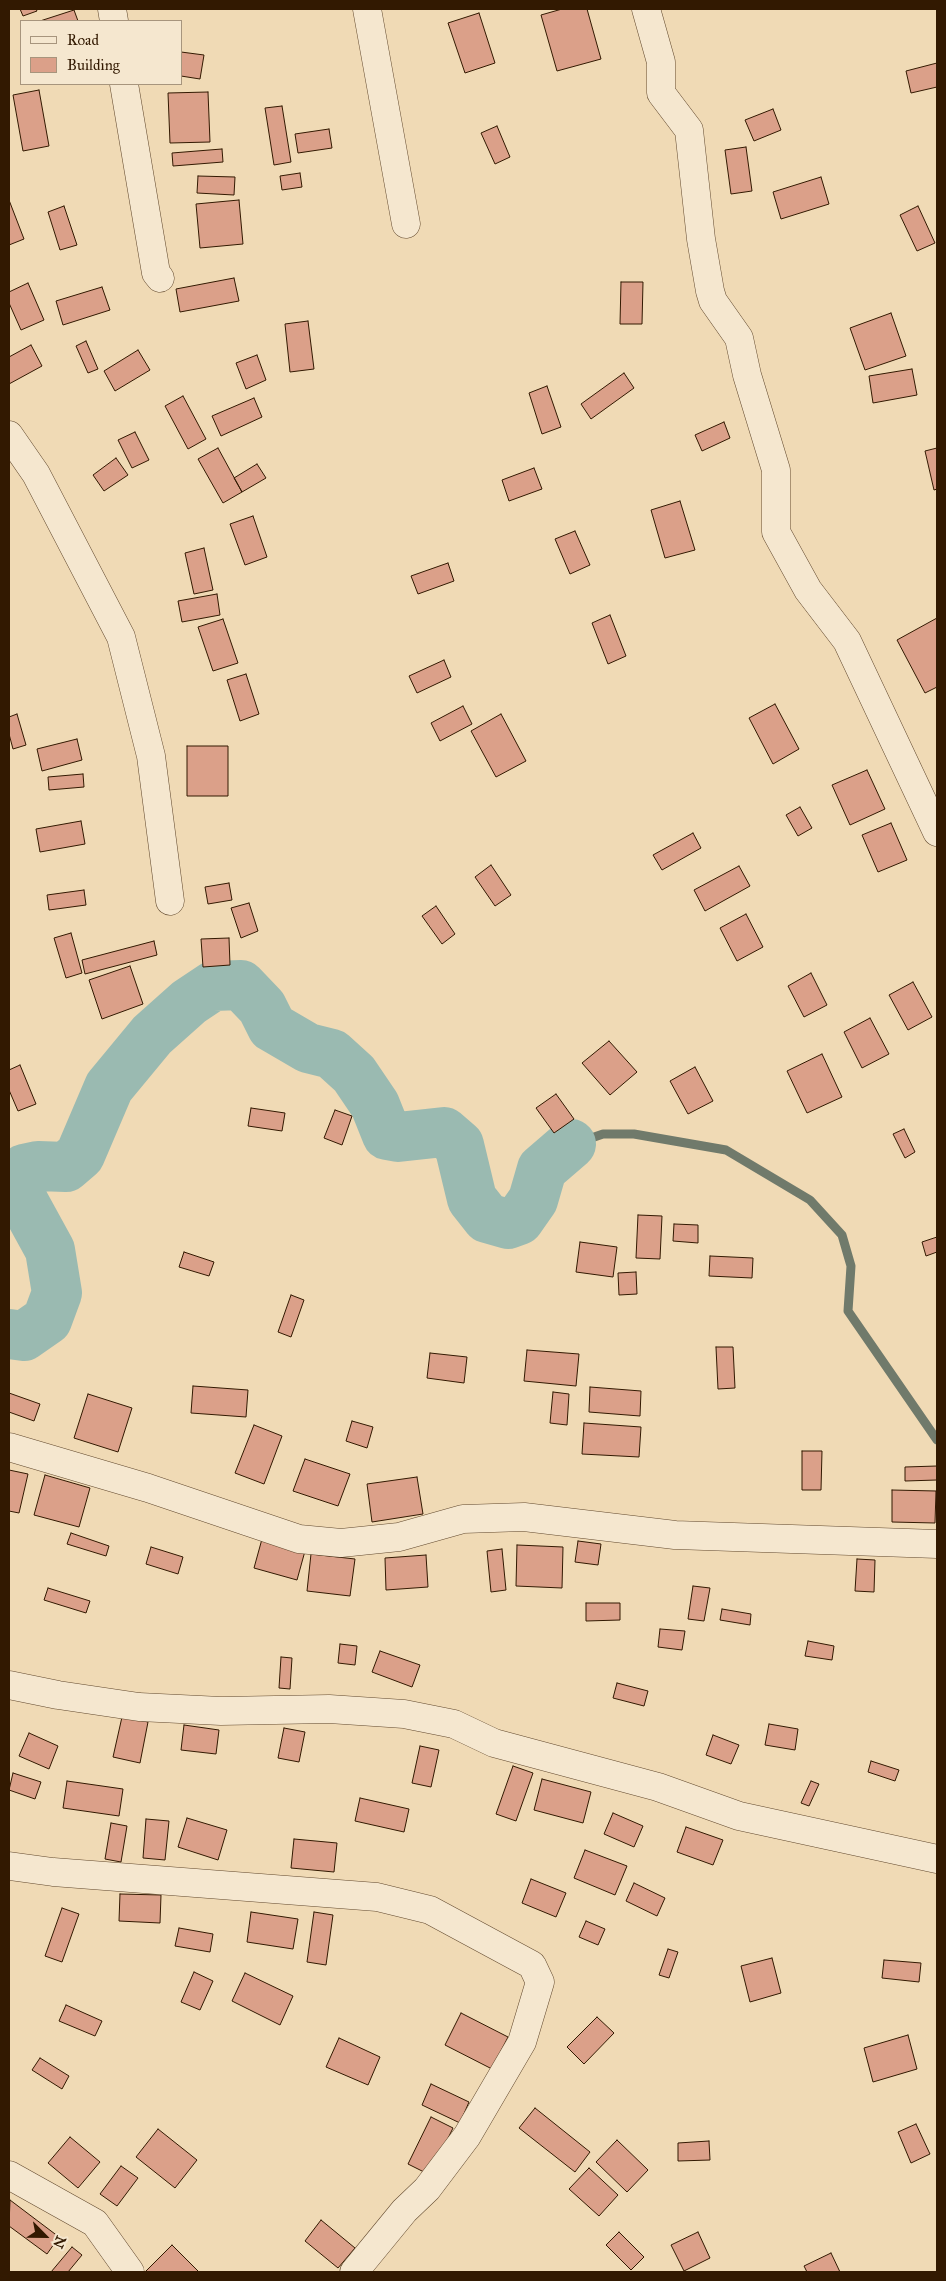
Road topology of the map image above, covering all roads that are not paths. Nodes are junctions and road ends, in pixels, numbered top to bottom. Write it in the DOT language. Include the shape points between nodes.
graph roads {
  1 [pos="367,9"];
  2 [pos="646,9"];
  3 [pos="124,85"];
  4 [pos="406,224"];
  5 [pos="160,278"];
  6 [pos="9,435"];
  7 [pos="937,832"];
  8 [pos="170,901"];
  9 [pos="9,1447"];
  10 [pos="937,1544"];
  11 [pos="9,1685"];
  12 [pos="937,1859"];
  13 [pos="9,1866"];
  14 [pos="9,2174"];
  15 [pos="130,2272"];
  16 [pos="354,2272"];
  1 -- 4 [label="street"];
  2 -- 7 [label="street" via="661,62 661,93 689,130 710,291 713,301 739,338 776,470 778,537 808,590 847,641"];
  3 -- 5 [label="street" via="156,273"];
  6 -- 8 [label="street" via="36,474 121,637 151,756"];
  9 -- 10 [label="street" via="148,1488 299,1539 341,1543 399,1537 463,1519 524,1517 675,1535"];
  11 -- 12 [label="street" via="139,1707 221,1711 329,1709 404,1714 454,1724 494,1743 658,1786 739,1816"];
  13 -- 16 [label="street" via="377,1897 430,1910 532,1965 540,1982 522,2042 466,2136 427,2189"];
  14 -- 15 [label="street" via="95,2223"];
}
